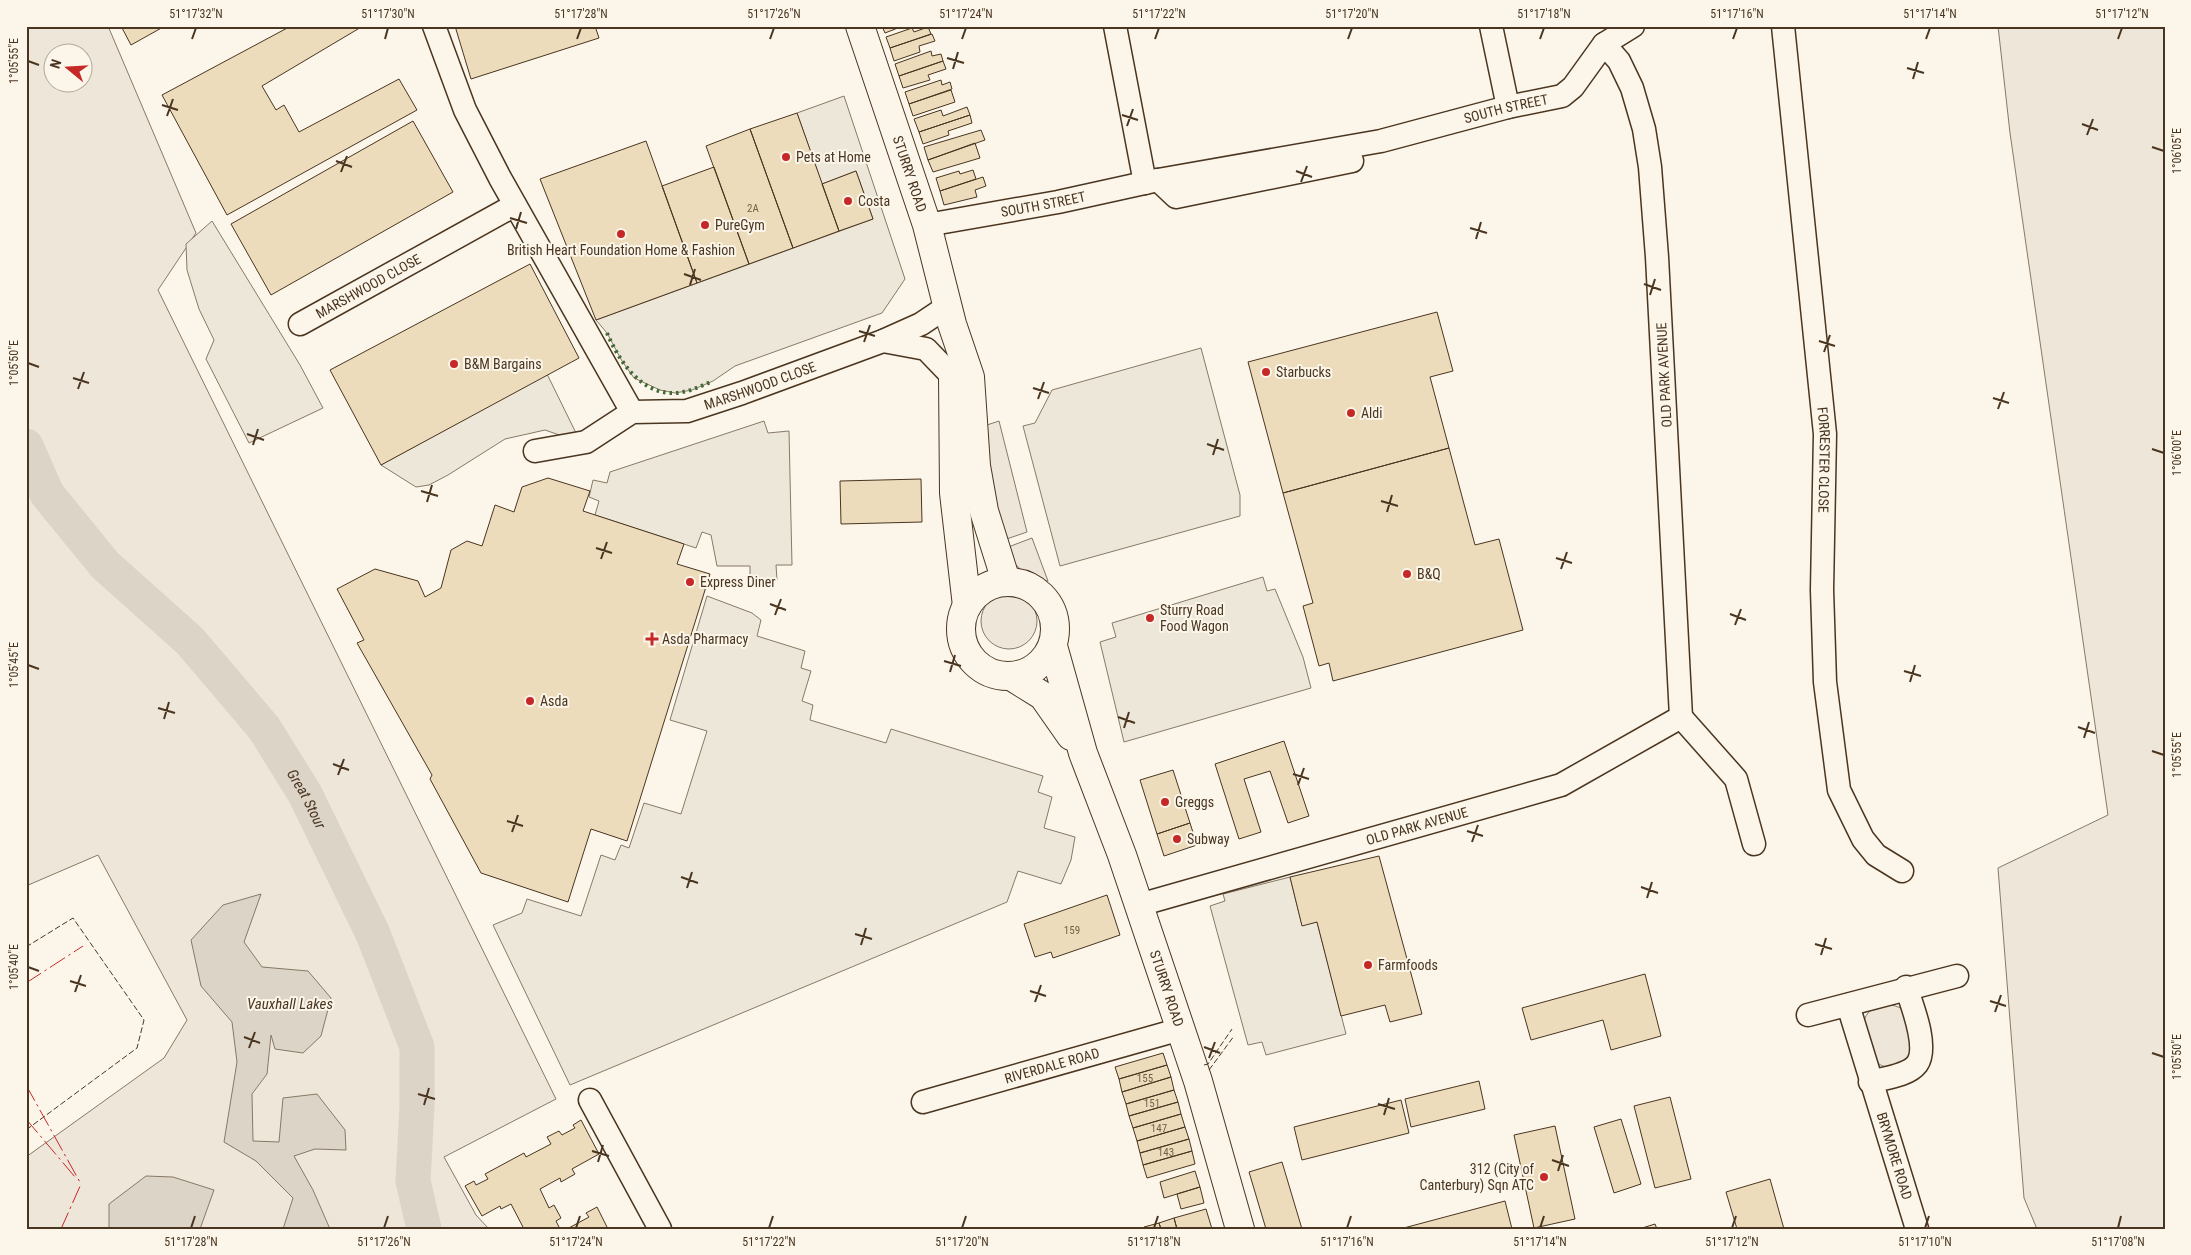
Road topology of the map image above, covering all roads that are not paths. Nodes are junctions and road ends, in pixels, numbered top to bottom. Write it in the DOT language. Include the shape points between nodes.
graph roads {
  1 [pos="434,26"];
  2 [pos="860,26"];
  3 [pos="1115,26"];
  4 [pos="1491,26"];
  5 [pos="1633,26"];
  6 [pos="1783,26"];
  7 [pos="1604,44"];
  8 [pos="1508,107"];
  9 [pos="1151,182"];
  10 [pos="515,205"];
  11 [pos="927,225"];
  12 [pos="950,315"];
  13 [pos="300,324"];
  14 [pos="883,341"];
  15 [pos="953,377"];
  16 [pos="632,412"];
  17 [pos="535,451"];
  18 [pos="1006,581"];
  19 [pos="967,606"];
  20 [pos="1053,646"];
  21 [pos="1011,676"];
  22 [pos="1681,717"];
  23 [pos="1083,753"];
  24 [pos="1754,844"];
  25 [pos="1902,872"];
  26 [pos="1139,905"];
  27 [pos="1957,976"];
  28 [pos="1906,987"];
  29 [pos="1848,1005"];
  30 [pos="1808,1016"];
  31 [pos="1181,1029"];
  32 [pos="1870,1082"];
  33 [pos="590,1100"];
  34 [pos="923,1102"];
  35 [pos="660,1229"];
  36 [pos="1240,1229"];
  37 [pos="1917,1229"];
  1 -- 10 [label="street" via="465,110"];
  2 -- 11 [label="highway, STURRY ROAD"];
  3 -- 9 [label="street"];
  4 -- 8 [label="street"];
  5 -- 7 [label="street, SOUTH STREET"];
  6 -- 25 [label="street, FORRESTER CLOSE" via="1824,434 1822,590 1825,682 1839,790 1863,839 1876,855"];
  7 -- 8 [label="street, SOUTH STREET" via="1573,87 1562,96"];
  7 -- 22 [label="street, OLD PARK AVENUE" via="1619,61 1632,88 1644,128 1650,167 1658,257"];
  8 -- 9 [label="street, SOUTH STREET" via="1381,140"];
  9 -- 11 [label="street, SOUTH STREET"];
  10 -- 13 [label="street, MARSHWOOD CLOSE"];
  10 -- 16 [label="street"];
  11 -- 12 [label="highway, STURRY ROAD"];
  12 -- 14 [label="street, MARSHWOOD CLOSE"];
  12 -- 15 [label="highway, STURRY ROAD"];
  12 -- 18 [label="highway, STURRY ROAD" via="970,377 976,466 984,511"];
  14 -- 15 [label="street" via="926,349"];
  14 -- 16 [label="street, MARSHWOOD CLOSE" via="687,411"];
  15 -- 19 [label="highway, STURRY ROAD" via="954,493"];
  16 -- 17 [label="street" via="586,442"];
  18 -- 19 [label="highway" via="990,585"];
  18 -- 20 [label="highway, STURRY ROAD" via="1030,586 1049,604 1056,632"];
  19 -- 21 [label="highway, STURRY ROAD" via="961,629 963,644 971,659 986,671"];
  20 -- 21 [label="highway, STURRY ROAD" via="1037,667"];
  20 -- 23 [label="highway, STURRY ROAD"];
  21 -- 23 [label="highway, STURRY ROAD" via="1043,696"];
  22 -- 24 [label="street" via="1736,779"];
  22 -- 26 [label="street, OLD PARK AVENUE" via="1561,786"];
  23 -- 26 [label="highway, STURRY ROAD"];
  26 -- 31 [label="highway, STURRY ROAD"];
  27 -- 28 [label="street"];
  28 -- 29 [label="street"];
  28 -- 32 [label="street" via="1919,1031 1921,1051 1917,1064 1906,1072"];
  29 -- 30 [label="street"];
  29 -- 32 [label="street, BRYMORE ROAD"];
  31 -- 34 [label="street, RIVERDALE ROAD"];
  31 -- 36 [label="highway, STURRY ROAD"];
  32 -- 37 [label="street, BRYMORE ROAD"];
  33 -- 35 [label="street"];
}
